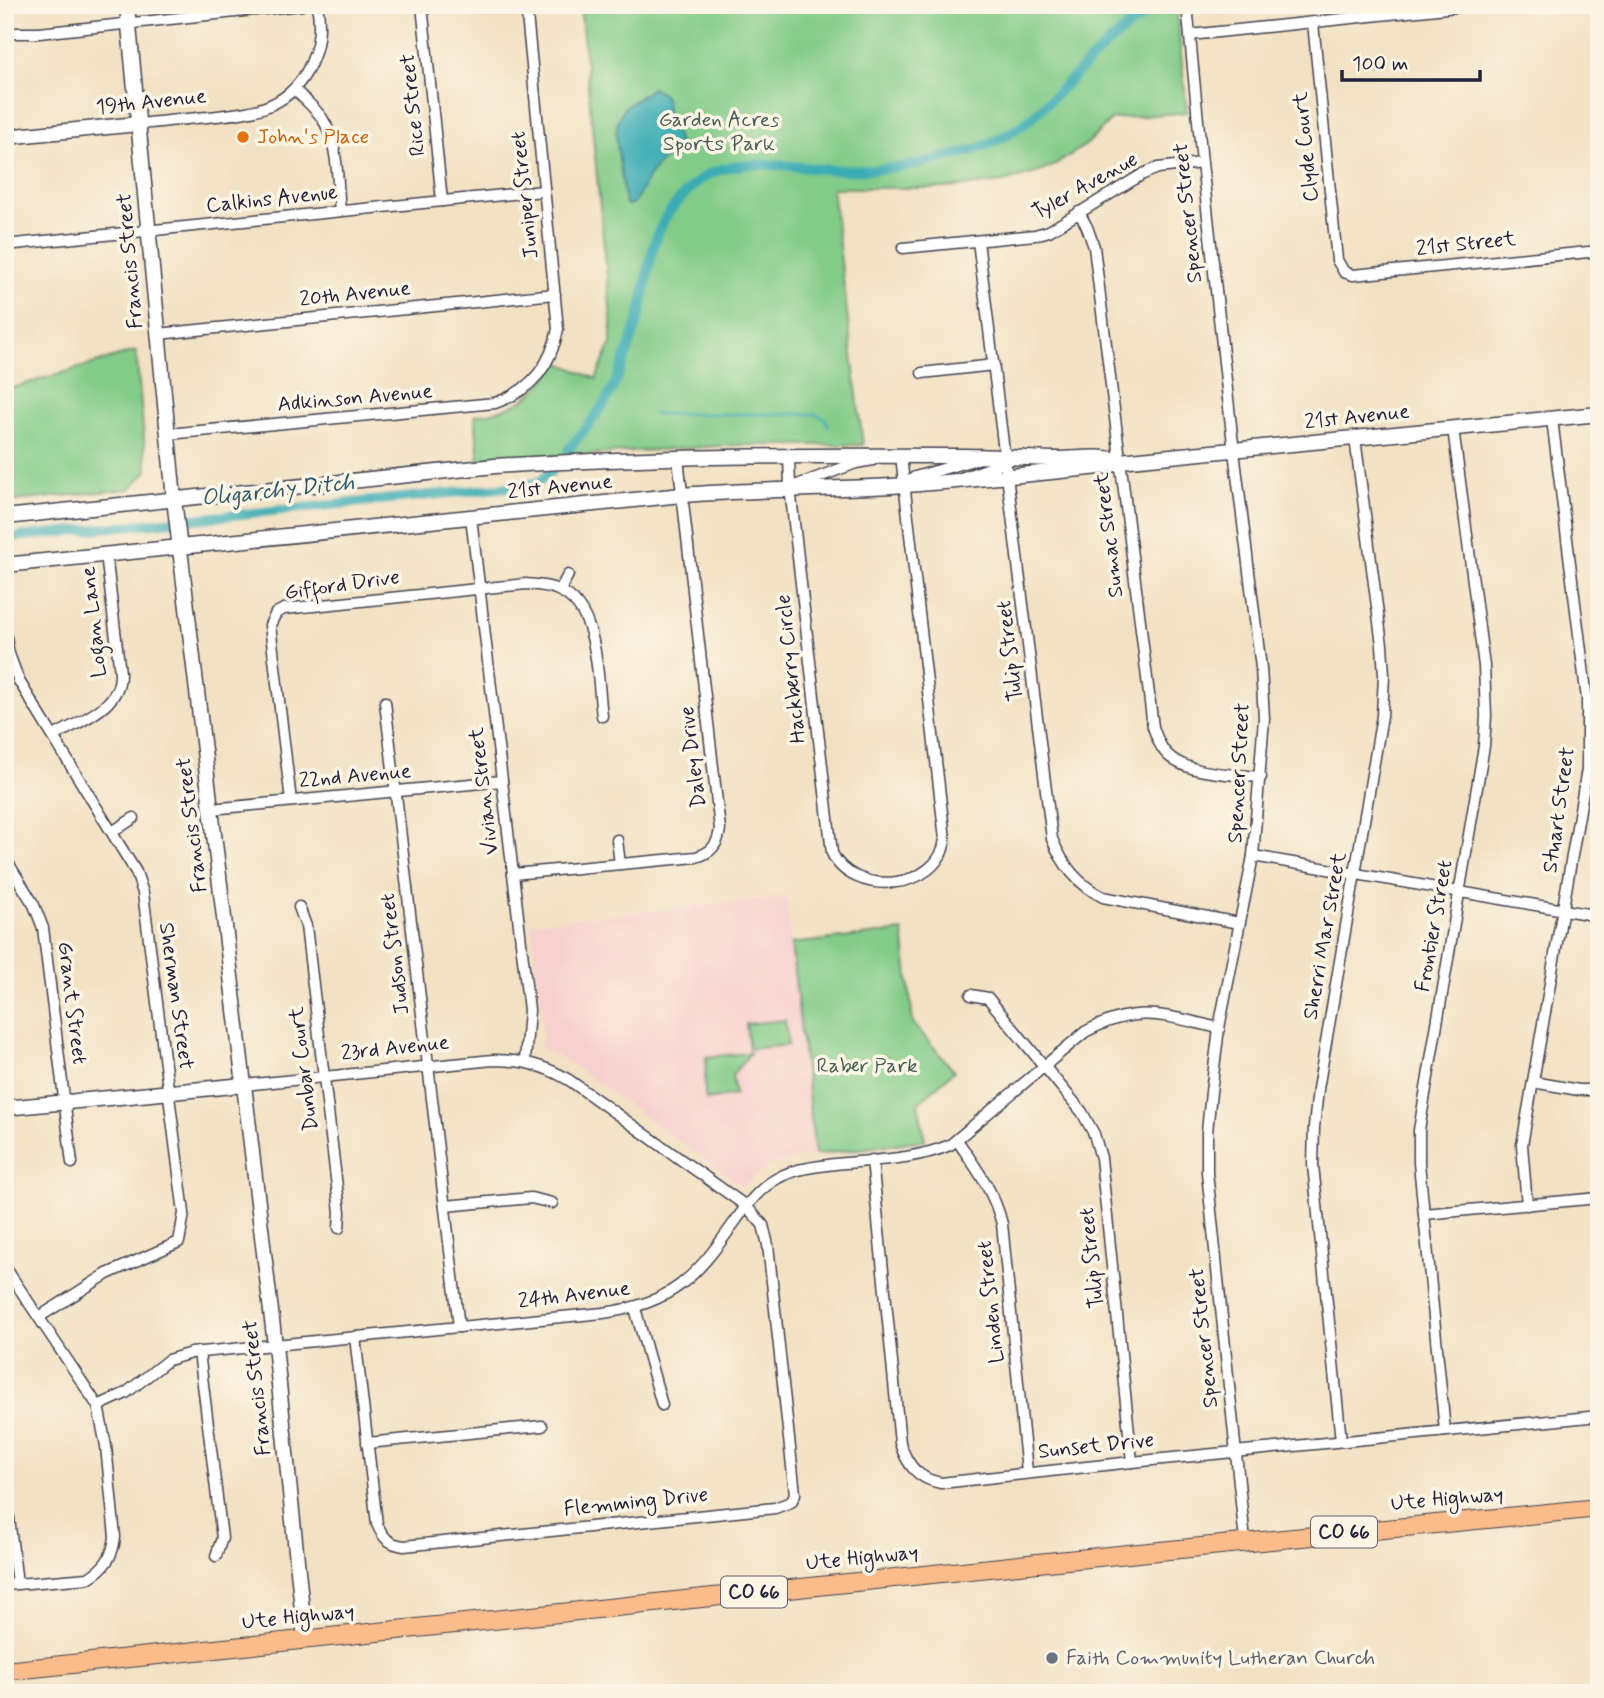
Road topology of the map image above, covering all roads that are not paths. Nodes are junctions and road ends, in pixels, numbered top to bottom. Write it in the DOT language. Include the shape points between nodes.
graph roads {
  1 [pos="127,5"];
  2 [pos="302,5"];
  3 [pos="317,5"];
  4 [pos="422,5"];
  5 [pos="526,5"];
  6 [pos="1475,5"];
  7 [pos="1187,6"];
  8 [pos="1313,23"];
  9 [pos="128,24"];
  10 [pos="5,33"];
  11 [pos="1189,35"];
  12 [pos="295,89"];
  13 [pos="138,124"];
  14 [pos="5,137"];
  15 [pos="1202,163"];
  16 [pos="544,191"];
  17 [pos="442,201"];
  18 [pos="340,212"];
  19 [pos="1079,212"];
  20 [pos="148,230"];
  21 [pos="978,241"];
  22 [pos="5,246"];
  23 [pos="903,248"];
  24 [pos="1599,251"];
  25 [pos="1340,267"];
  26 [pos="555,295"];
  27 [pos="158,334"];
  28 [pos="994,365"];
  29 [pos="922,373"];
  30 [pos="538,377"];
  31 [pos="1599,414"];
  32 [pos="1552,419"];
  33 [pos="1452,428"];
  34 [pos="168,434"];
  35 [pos="1355,438"];
  36 [pos="1233,450"];
  37 [pos="789,455"];
  38 [pos="895,456"];
  39 [pos="987,456"];
  40 [pos="677,458"];
  41 [pos="1120,461"];
  42 [pos="1007,465"];
  43 [pos="905,485"];
  44 [pos="790,488"];
  45 [pos="682,495"];
  46 [pos="175,505"];
  47 [pos="5,517"];
  48 [pos="471,517"];
  49 [pos="179,540"];
  50 [pos="106,554"];
  51 [pos="5,565"];
  52 [pos="568,575"];
  53 [pos="479,588"];
  54 [pos="560,590"];
  55 [pos="5,631"];
  56 [pos="385,702"];
  57 [pos="602,716"];
  58 [pos="54,736"];
  59 [pos="1261,777"];
  60 [pos="502,781"];
  61 [pos="395,791"];
  62 [pos="291,801"];
  63 [pos="211,809"];
  64 [pos="134,818"];
  65 [pos="112,832"];
  66 [pos="617,840"];
  67 [pos="716,845"];
  68 [pos="724,854"];
  69 [pos="1253,856"];
  70 [pos="5,858"];
  71 [pos="620,864"];
  72 [pos="846,873"];
  73 [pos="1355,873"];
  74 [pos="513,874"];
  75 [pos="838,883"];
  76 [pos="1460,892"];
  77 [pos="299,907"];
  78 [pos="1563,910"];
  79 [pos="1599,916"];
  80 [pos="1240,923"];
  81 [pos="971,995"];
  82 [pos="1219,1028"];
  83 [pos="525,1061"];
  84 [pos="428,1066"];
  85 [pos="1044,1067"];
  86 [pos="324,1077"];
  87 [pos="1533,1082"];
  88 [pos="244,1085"];
  89 [pos="1599,1090"];
  90 [pos="170,1092"];
  91 [pos="65,1102"];
  92 [pos="5,1108"];
  93 [pos="957,1140"];
  94 [pos="872,1160"];
  95 [pos="72,1163"];
  96 [pos="1599,1198"];
  97 [pos="552,1203"];
  98 [pos="1527,1205"];
  99 [pos="445,1206"];
  100 [pos="746,1206"];
  101 [pos="1424,1214"];
  102 [pos="339,1228"];
  103 [pos="5,1267"];
  104 [pos="635,1308"];
  105 [pos="39,1317"];
  106 [pos="458,1327"];
  107 [pos="355,1338"];
  108 [pos="275,1345"];
  109 [pos="199,1352"];
  110 [pos="662,1405"];
  111 [pos="98,1406"];
  112 [pos="1599,1416"];
  113 [pos="542,1426"];
  114 [pos="1445,1431"];
  115 [pos="1341,1441"];
  116 [pos="367,1443"];
  117 [pos="1234,1453"];
  118 [pos="1132,1462"];
  119 [pos="1027,1472"];
  120 [pos="5,1486"];
  121 [pos="1599,1508"];
  122 [pos="387,1540"];
  123 [pos="1245,1541"];
  124 [pos="379,1549"];
  125 [pos="216,1556"];
  126 [pos="11,1584"];
  127 [pos="306,1639"];
  128 [pos="5,1671"];
  1 -- 9 [label="street, Francis Street"];
  2 -- 9 [label="street"];
  3 -- 12 [label="street" via="315,54"];
  4 -- 17 [label="street, Rice Street"];
  5 -- 16 [label="street, Juniper Street"];
  6 -- 8 [label="street"];
  7 -- 11 [label="street, Spencer Street"];
  8 -- 11 [label="street"];
  8 -- 25 [label="street, Clyde Court"];
  9 -- 10 [label="street"];
  9 -- 13 [label="street, Francis Street"];
  11 -- 15 [label="street, Spencer Street"];
  12 -- 13 [label="street, 19th Avenue" via="253,112"];
  12 -- 18 [label="street" via="327,126"];
  13 -- 14 [label="street, 19th Avenue"];
  13 -- 20 [label="street, Francis Street"];
  15 -- 19 [label="street, Tyler Avenue" via="1150,171"];
  15 -- 36 [label="street, Spencer Street"];
  16 -- 17 [label="street, Calkins Avenue"];
  16 -- 26 [label="street, Juniper Street"];
  17 -- 18 [label="street, Calkins Avenue"];
  18 -- 20 [label="street, Calkins Avenue"];
  19 -- 21 [label="street, Tyler Avenue" via="1049,231"];
  19 -- 41 [label="street, Sumac Street" via="1094,247"];
  20 -- 22 [label="street, Calkins Avenue"];
  20 -- 27 [label="street, Francis Street"];
  21 -- 23 [label="street, Tyler Avenue"];
  21 -- 28 [label="street, Tulip Street"];
  24 -- 25 [label="street, 21st Street" via="1353,275"];
  26 -- 27 [label="street, 20th Avenue"];
  26 -- 30 [label="street, Juniper Street" via="558,329"];
  27 -- 34 [label="street, Francis Street"];
  28 -- 29 [label="street"];
  28 -- 42 [label="street, Tulip Street"];
  30 -- 34 [label="street, Adkinson Avenue" via="519,393 495,403"];
  31 -- 32 [label="street, 21st Avenue"];
  32 -- 33 [label="street, 21st Avenue"];
  32 -- 78 [label="street, Stuart Street" via="1589,734"];
  33 -- 35 [label="street, 21st Avenue"];
  33 -- 76 [label="street, Frontier Street" via="1484,666 1486,716"];
  34 -- 46 [label="street, Francis Street"];
  35 -- 36 [label="street, 21st Avenue"];
  35 -- 73 [label="street, Sherri Mar Street" via="1384,675 1382,716"];
  36 -- 41 [label="street, 21st Avenue"];
  36 -- 59 [label="street, Spencer Street" via="1261,668"];
  37 -- 38 [label="street, 21st Avenue"];
  37 -- 40 [label="street, 21st Avenue"];
  37 -- 44 [label="street, Hackberry Circle"];
  38 -- 39 [label="street, 21st Avenue"];
  38 -- 43 [label="street"];
  38 -- 44 [label="street" via="856,463"];
  39 -- 42 [label="street, 21st Avenue"];
  39 -- 43 [label="street" via="915,477"];
  40 -- 45 [label="street, Daley Drive"];
  40 -- 46 [label="street, 21st Avenue" via="495,466"];
  41 -- 42 [label="street, 21st Avenue" via="1105,457"];
  41 -- 42 [label="street, 21st Avenue" via="1110,466"];
  41 -- 59 [label="street, Sumac Street" via="1150,714 1159,743 1190,768"];
  42 -- 43 [label="street, 21st Avenue" via="955,481"];
  42 -- 80 [label="street, Tulip Street" via="1049,820 1059,856 1076,879 1103,897"];
  43 -- 44 [label="street, 21st Avenue"];
  43 -- 72 [label="street" via="944,852 941,868 914,878 870,882"];
  44 -- 45 [label="street, 21st Avenue"];
  44 -- 72 [label="street, Hackberry Circle" via="832,853"];
  45 -- 48 [label="street, 21st Avenue"];
  45 -- 67 [label="street, Daley Drive" via="720,829"];
  46 -- 47 [label="street, 21st Avenue"];
  46 -- 49 [label="street, Francis Street"];
  48 -- 49 [label="street, 21st Avenue"];
  48 -- 53 [label="street, Vivian Street"];
  49 -- 50 [label="street, 21st Avenue"];
  49 -- 63 [label="street, Francis Street"];
  50 -- 51 [label="street, 21st Avenue"];
  50 -- 58 [label="street, Logan Lane" via="118,689 109,704"];
  52 -- 54 [label="street"];
  53 -- 54 [label="street, Gifford Drive" via="526,584"];
  53 -- 60 [label="street, Vivian Street"];
  53 -- 62 [label="street, Gifford Drive" via="272,610"];
  54 -- 57 [label="street" via="583,611 593,636"];
  55 -- 58 [label="street, Sherman Street" via="15,673"];
  56 -- 61 [label="street, Judson Street"];
  58 -- 65 [label="street, Sherman Street"];
  59 -- 69 [label="street, Spencer Street"];
  60 -- 61 [label="street, 22nd Avenue"];
  60 -- 74 [label="street, Vivian Street"];
  61 -- 62 [label="street, 22nd Avenue"];
  61 -- 84 [label="street, Judson Street"];
  62 -- 63 [label="street, 22nd Avenue"];
  63 -- 88 [label="street, Francis Street"];
  64 -- 65 [label="street"];
  65 -- 90 [label="street, Sherman Street" via="143,892"];
  66 -- 71 [label="street"];
  67 -- 68 [label="street"];
  67 -- 71 [label="street" via="695,857"];
  69 -- 73 [label="street"];
  69 -- 80 [label="street, Spencer Street"];
  70 -- 91 [label="street, Grant Street" via="43,928"];
  71 -- 74 [label="street"];
  72 -- 75 [label="street"];
  73 -- 76 [label="street"];
  73 -- 115 [label="street, Sherri Mar Street" via="1318,1089 1313,1165"];
  74 -- 83 [label="street, Vivian Street" via="529,1010"];
  76 -- 78 [label="street"];
  76 -- 101 [label="street, Frontier Street" via="1419,1130"];
  77 -- 86 [label="street, Dunbar Court" via="306,926"];
  78 -- 79 [label="street"];
  78 -- 87 [label="street, Stuart Street"];
  80 -- 82 [label="street, Spencer Street"];
  81 -- 85 [label="street, Tulip Street" via="988,998"];
  82 -- 85 [label="street, 24th Avenue" via="1148,1013 1127,1015 1085,1032"];
  82 -- 117 [label="street, Spencer Street" via="1207,1172"];
  83 -- 84 [label="street, 23rd Avenue" via="493,1059"];
  83 -- 100 [label="street, 23rd Avenue" via="569,1080"];
  84 -- 86 [label="street, 23rd Avenue"];
  84 -- 99 [label="street, Judson Street"];
  85 -- 93 [label="street, 24th Avenue"];
  85 -- 118 [label="street, Tulip Street" via="1082,1112 1101,1158"];
  86 -- 88 [label="street, 23rd Avenue"];
  86 -- 102 [label="street, Dunbar Court"];
  87 -- 89 [label="street"];
  87 -- 98 [label="street, Stuart Street" via="1522,1145"];
  88 -- 90 [label="street, 23rd Avenue"];
  88 -- 108 [label="street, Francis Street"];
  90 -- 91 [label="street, 23rd Avenue"];
  90 -- 105 [label="street, Sherman Street" via="184,1213 178,1242 107,1274"];
  91 -- 92 [label="street, 23rd Avenue"];
  91 -- 95 [label="street, Grant Street"];
  93 -- 94 [label="street, 24th Avenue" via="934,1152"];
  93 -- 119 [label="street, Linden Street" via="988,1185 1002,1224"];
  94 -- 100 [label="street, 24th Avenue" via="794,1171 766,1186"];
  94 -- 119 [label="street, Sunset Drive" via="904,1457 919,1475 941,1483"];
  96 -- 98 [label="street"];
  97 -- 99 [label="street" via="531,1198"];
  98 -- 101 [label="street"];
  99 -- 106 [label="street, Judson Street"];
  100 -- 104 [label="street, 24th Avenue" via="696,1273"];
  100 -- 122 [label="street, Flemming Drive" via="763,1225 768,1245 795,1505 404,1546"];
  101 -- 114 [label="street, Frontier Street"];
  103 -- 105 [label="street"];
  104 -- 106 [label="street, 24th Avenue"];
  104 -- 110 [label="street"];
  105 -- 111 [label="street"];
  106 -- 107 [label="street, 24th Avenue"];
  107 -- 108 [label="street, 24th Avenue"];
  107 -- 116 [label="street"];
  108 -- 109 [label="street, 24th Avenue"];
  108 -- 127 [label="street, Francis Street"];
  109 -- 111 [label="street, 24th Avenue" via="168,1360 126,1393"];
  109 -- 125 [label="street" via="222,1538"];
  111 -- 126 [label="street" via="115,1537 108,1562 88,1578"];
  112 -- 114 [label="street, Sunset Drive"];
  113 -- 116 [label="street"];
  114 -- 115 [label="street, Sunset Drive"];
  115 -- 117 [label="street, Sunset Drive"];
  116 -- 122 [label="street" via="377,1524"];
  117 -- 118 [label="street, Sunset Drive"];
  117 -- 123 [label="street, Spencer Street"];
  118 -- 119 [label="street, Sunset Drive"];
  120 -- 126 [label="street"];
  121 -- 123 [label="main road, Ute Highway / CO 66"];
  122 -- 124 [label="street"];
  123 -- 127 [label="main road, Ute Highway / CO 66"];
  127 -- 128 [label="main road, Ute Highway / CO 66"];
}
